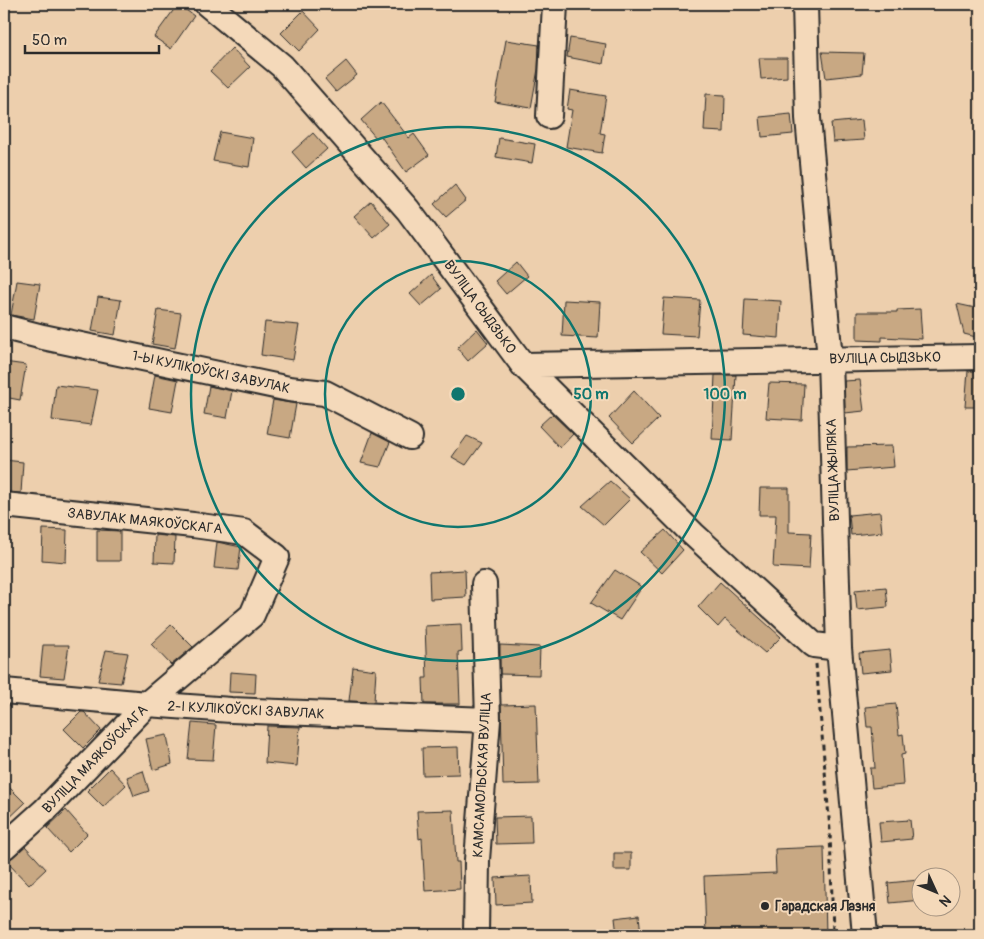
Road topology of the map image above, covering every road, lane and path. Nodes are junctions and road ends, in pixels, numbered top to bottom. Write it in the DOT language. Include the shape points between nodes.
graph roads {
  1 [pos="207,4"];
  2 [pos="555,4"];
  3 [pos="805,4"];
  4 [pos="549,116"];
  5 [pos="4,327"];
  6 [pos="980,357"];
  7 [pos="830,359"];
  8 [pos="523,366"];
  9 [pos="410,437"];
  10 [pos="4,505"];
  11 [pos="278,557"];
  12 [pos="484,584"];
  13 [pos="814,645"];
  14 [pos="839,648"];
  15 [pos="4,691"];
  16 [pos="147,704"];
  17 [pos="488,720"];
  18 [pos="4,847"];
  19 [pos="476,935"];
  20 [pos="833,935"];
  21 [pos="865,935"];
  1 -- 8 [label="street, ВУЛІЦА СЫДЗЬКО" via="282,66 408,210"];
  2 -- 4 [label="street"];
  3 -- 7 [label="street, ВУЛІЦА ЖЫЛЯКА" via="808,118"];
  5 -- 9 [label="street, 1-Ы КУЛІКОЎСКІ ЗАВУЛАК" via="289,389 325,393"];
  6 -- 7 [label="street, ВУЛІЦА СЫДЗЬКО"];
  7 -- 8 [label="street, ВУЛІЦА СЫДЗЬКО"];
  7 -- 14 [label="street, ВУЛІЦА ЖЫЛЯКА"];
  8 -- 13 [label="street" via="694,534"];
  10 -- 11 [label="street, ЗАВУЛАК МАЯКОЎСКАГА" via="244,532"];
  11 -- 16 [label="street, ВУЛІЦА МАЯКОЎСКАГА" via="252,615"];
  12 -- 17 [label="street, КАМСАМОЛЬСКАЯ ВУЛІЦА"];
  13 -- 14 [label="street"];
  13 -- 20 [label="path" via="830,830"];
  14 -- 21 [label="street, ВУЛІЦА ЖЫЛЯКА"];
  15 -- 16 [label="street, 2-І КУЛІКОЎСКІ ЗАВУЛАК"];
  16 -- 17 [label="street, 2-І КУЛІКОЎСКІ ЗАВУЛАК"];
  16 -- 18 [label="street, ВУЛІЦА МАЯКОЎСКАГА" via="44,811"];
  17 -- 19 [label="street, КАМСАМОЛЬСКАЯ ВУЛІЦА" via="477,860"];
}
